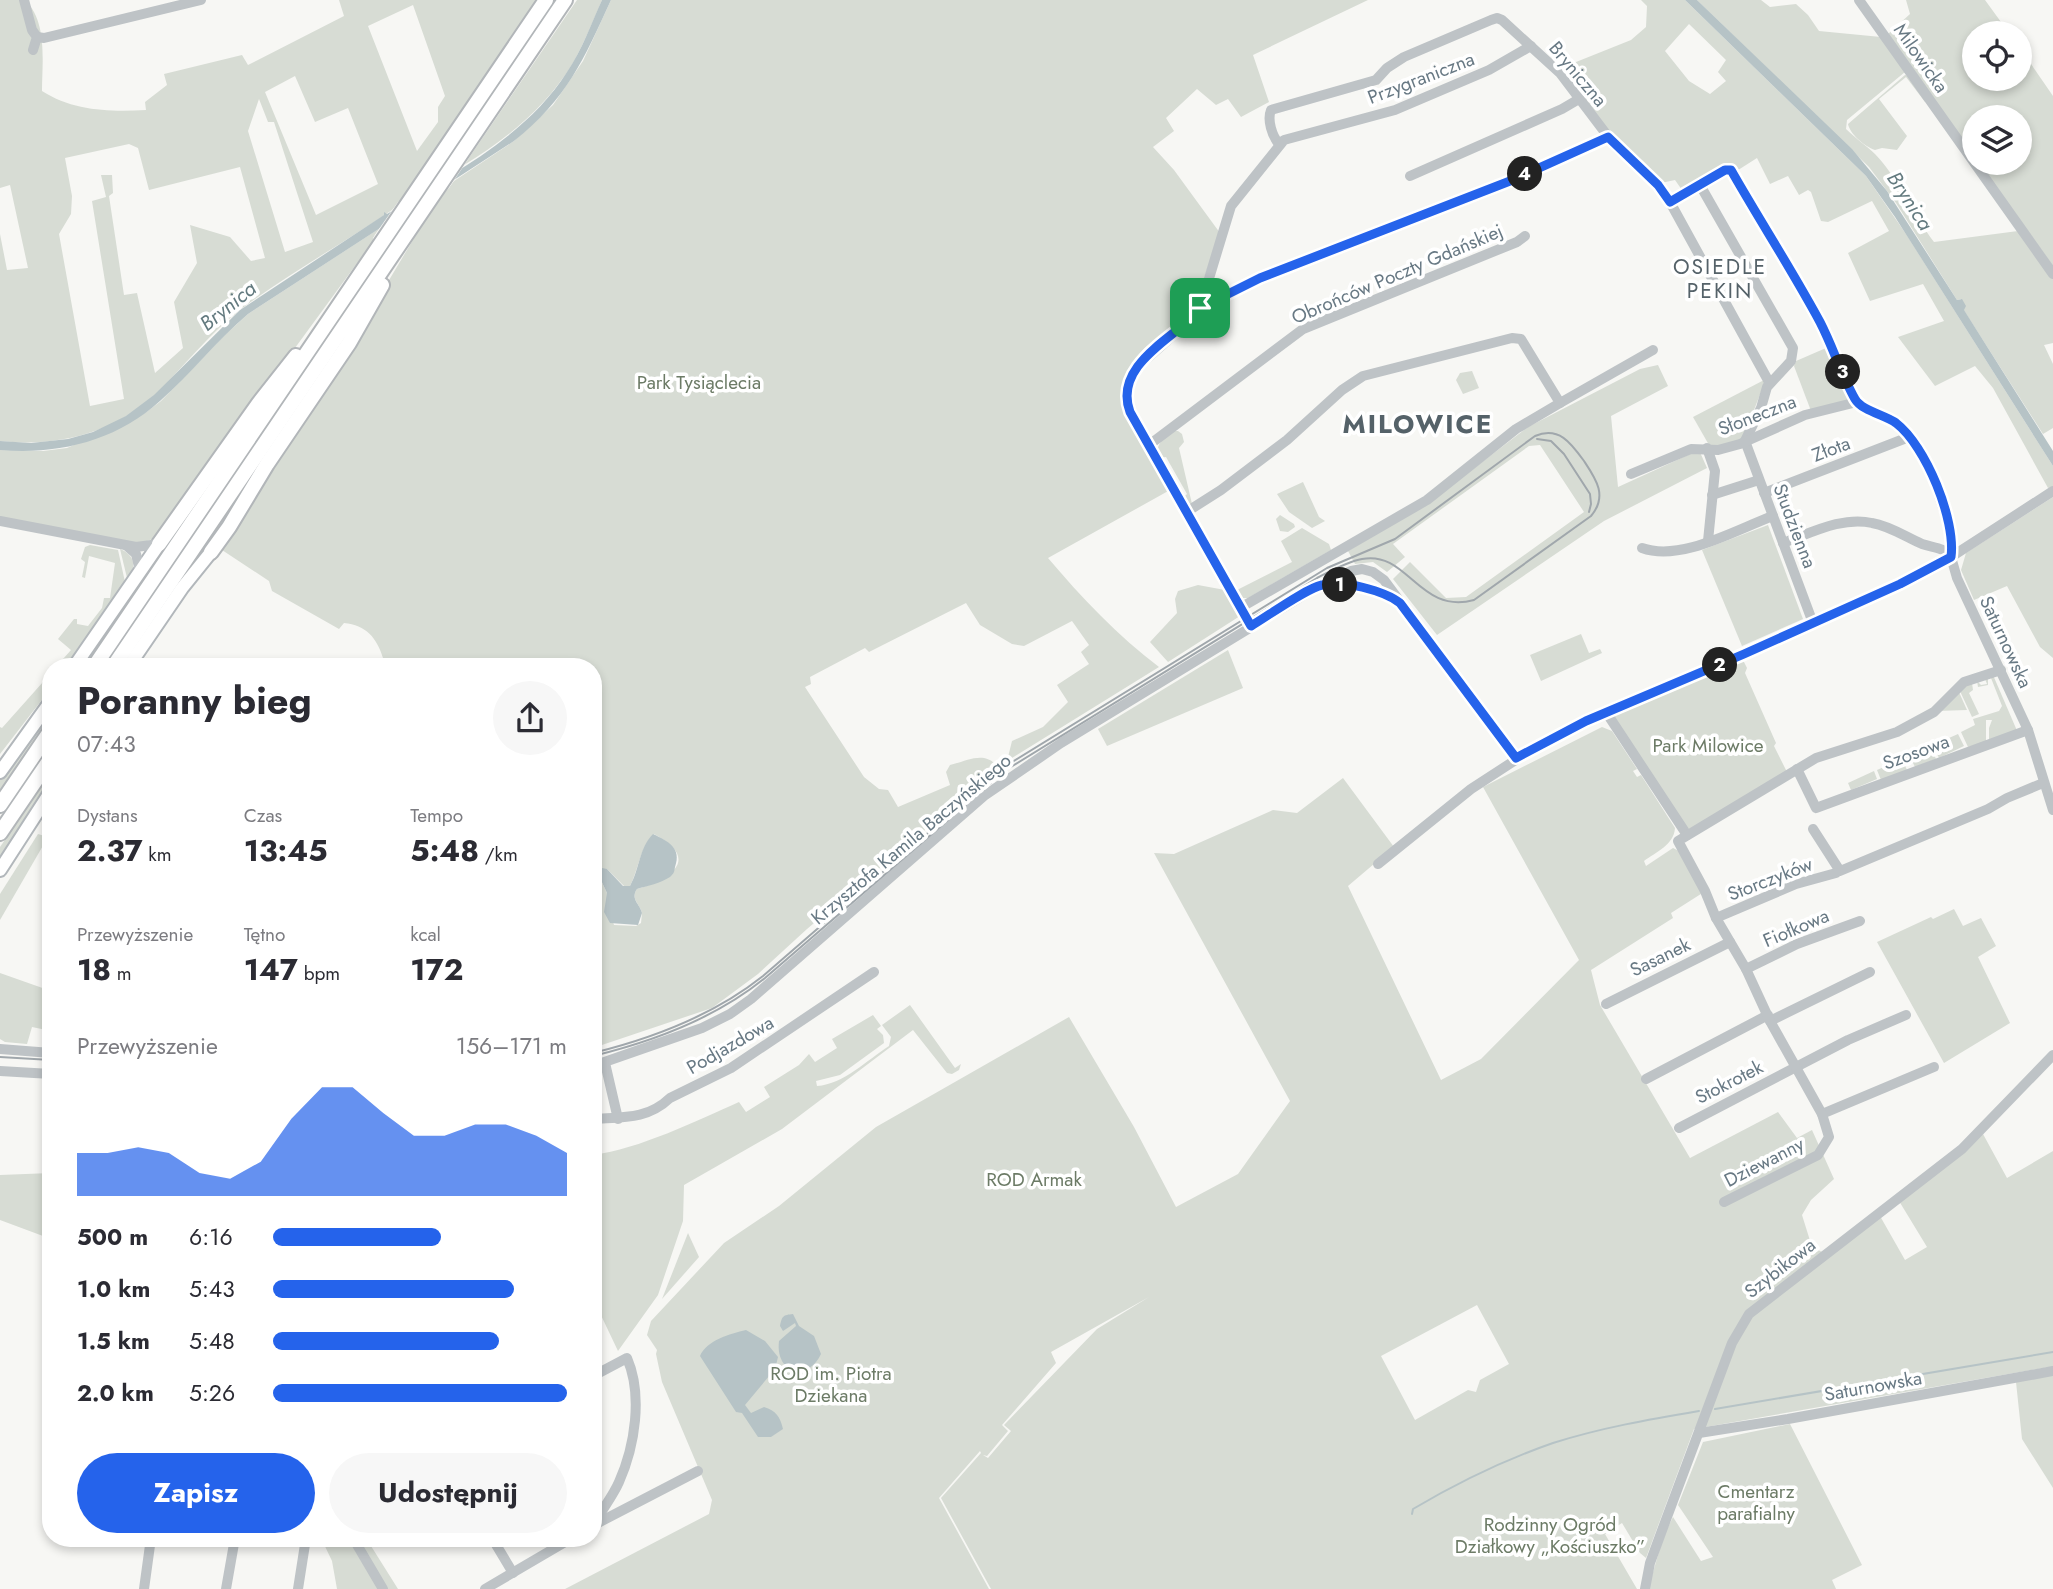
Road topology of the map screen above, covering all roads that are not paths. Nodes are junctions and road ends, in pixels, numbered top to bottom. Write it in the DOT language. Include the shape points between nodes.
graph roads {
  1 [pos="24,0"];
  2 [pos="201,0"];
  3 [pos="546,0"];
  4 [pos="565,0"];
  5 [pos="1859,0"];
  6 [pos="1497,18"];
  7 [pos="37,37"];
  8 [pos="1531,46"];
  9 [pos="33,50"];
  10 [pos="1578,99"];
  11 [pos="1608,137"];
  12 [pos="1279,144"];
  13 [pos="1410,176"];
  14 [pos="1699,185"];
  15 [pos="1670,202"];
  16 [pos="1525,236"];
  17 [pos="401,241"];
  18 [pos="2053,274"];
  19 [pos="1200,308"];
  20 [pos="334,313"];
  21 [pos="1653,350"];
  22 [pos="1769,382"];
  23 [pos="1857,402"];
  24 [pos="1560,403"];
  25 [pos="1909,437"];
  26 [pos="1745,441"];
  27 [pos="1149,445"];
  28 [pos="1706,448"];
  29 [pos="1631,474"];
  30 [pos="1759,480"];
  31 [pos="2053,491"];
  32 [pos="1764,493"];
  33 [pos="1712,495"];
  34 [pos="1188,511"];
  35 [pos="1773,516"];
  36 [pos="0,521"];
  37 [pos="1707,541"];
  38 [pos="1783,542"];
  39 [pos="159,544"];
  40 [pos="126,545"];
  41 [pos="1642,548"];
  42 [pos="211,552"];
  43 [pos="1951,557"];
  44 [pos="140,571"];
  45 [pos="1322,584"];
  46 [pos="1400,603"];
  47 [pos="1240,608"];
  48 [pos="1813,623"];
  49 [pos="1251,626"];
  50 [pos="80,658"];
  51 [pos="100,658"];
  52 [pos="119,658"];
  53 [pos="134,658"];
  54 [pos="2001,670"];
  55 [pos="1606,712"];
  56 [pos="42,714"];
  57 [pos="2028,730"];
  58 [pos="42,743"];
  59 [pos="1516,758"];
  60 [pos="1797,769"];
  61 [pos="42,771"];
  62 [pos="0,772"];
  63 [pos="2043,783"];
  64 [pos="0,805"];
  65 [pos="42,805"];
  66 [pos="2053,810"];
  67 [pos="1813,829"];
  68 [pos="0,833"];
  69 [pos="1687,835"];
  70 [pos="1378,864"];
  71 [pos="0,870"];
  72 [pos="1838,872"];
  73 [pos="1716,918"];
  74 [pos="1860,921"];
  75 [pos="1730,942"];
  76 [pos="1746,969"];
  77 [pos="874,972"];
  78 [pos="1870,972"];
  79 [pos="1606,1004"];
  80 [pos="1906,1015"];
  81 [pos="1769,1018"];
  82 [pos="0,1049"];
  83 [pos="42,1053"];
  84 [pos="2053,1055"];
  85 [pos="605,1063"];
  86 [pos="602,1064"];
  87 [pos="1795,1067"];
  88 [pos="1934,1067"];
  89 [pos="0,1071"];
  90 [pos="42,1073"];
  91 [pos="1646,1079"];
  92 [pos="1822,1114"];
  93 [pos="602,1119"];
  94 [pos="618,1119"];
  95 [pos="1679,1128"];
  96 [pos="1724,1202"];
  97 [pos="602,1371"];
  98 [pos="2053,1371"];
  99 [pos="1699,1433"];
  100 [pos="698,1471"];
  101 [pos="603,1510"];
  102 [pos="602,1522"];
  103 [pos="150,1547"];
  104 [pos="233,1547"];
  105 [pos="305,1547"];
  106 [pos="358,1547"];
  107 [pos="497,1547"];
  108 [pos="557,1547"];
  109 [pos="513,1573"];
  110 [pos="144,1589"];
  111 [pos="226,1589"];
  112 [pos="298,1589"];
  113 [pos="383,1589"];
  114 [pos="485,1589"];
  115 [pos="1645,1589"];
  1 -- 7 [label="street"];
  2 -- 7 [label="street"];
  3 -- 20 [label="highway"];
  4 -- 17 [label="highway"];
  5 -- 18 [label="street, Milowicka"];
  6 -- 8 [label="street, Bryniczna"];
  6 -- 12 [label="street, Przygraniczna" via="1404,57 1376,80 1271,110 1269,119"];
  7 -- 9 [label="street"];
  8 -- 10 [label="street, Bryniczna" via="1560,73"];
  8 -- 12 [label="street, Przygraniczna" via="1489,70 1395,110"];
  10 -- 11 [label="street, Bryniczna"];
  10 -- 13 [label="street"];
  11 -- 15 [label="street, Bryniczna"];
  11 -- 19 [label="street" via="1510,181 1260,278"];
  12 -- 19 [label="street" via="1231,206"];
  14 -- 15 [label="street"];
  14 -- 22 [label="street" via="1791,342 1791,361"];
  14 -- 23 [label="street" via="1731,170 1819,320"];
  15 -- 22 [label="street, Bryniczna"];
  16 -- 27 [label="street, Obrońców Poczty Gdańskiej" via="1303,329"];
  17 -- 42 [label="highway" via="393,266 349,343"];
  17 -- 52 [label="highway"];
  19 -- 27 [label="street" via="1129,378 1127,403"];
  20 -- 39 [label="highway" via="279,376"];
  20 -- 51 [label="highway"];
  21 -- 24 [label="street"];
  22 -- 26 [label="street"];
  23 -- 25 [label="street" via="1896,424"];
  23 -- 26 [label="street, Słoneczna" via="1805,415"];
  24 -- 34 [label="street" via="1521,339 1363,376 1287,440"];
  24 -- 47 [label="street" via="1516,429 1427,500"];
  25 -- 32 [label="street, Złota"];
  25 -- 43 [label="street" via="1935,482 1951,537"];
  26 -- 28 [label="street, Słoneczna" via="1718,450"];
  26 -- 30 [label="street, Studzienna"];
  27 -- 34 [label="street"];
  28 -- 29 [label="street, Słoneczna" via="1690,449"];
  28 -- 33 [label="street" via="1715,471"];
  30 -- 32 [label="street, Studzienna"];
  30 -- 33 [label="street"];
  31 -- 43 [label="street"];
  32 -- 35 [label="street, Studzienna"];
  33 -- 37 [label="street"];
  34 -- 47 [label="street"];
  35 -- 37 [label="street"];
  35 -- 38 [label="street, Studzienna"];
  36 -- 40 [label="street"];
  37 -- 41 [label="street" via="1673,552"];
  38 -- 43 [label="street" via="1860,521 1942,549"];
  38 -- 48 [label="street, Studzienna"];
  39 -- 40 [label="street"];
  39 -- 44 [label="main road"];
  40 -- 44 [label="street" via="136,554"];
  42 -- 53 [label="main road"];
  43 -- 48 [label="street"];
  43 -- 54 [label="street, Saturnowska"];
  44 -- 50 [label="main road"];
  45 -- 46 [label="street" via="1378,592"];
  45 -- 46 [label="street, Krzysztofa Kamila Baczyńskiego" via="1362,569 1384,580"];
  45 -- 49 [label="street, Krzysztofa Kamila Baczyńskiego"];
  46 -- 59 [label="street, Krzysztofa Kamila Baczyńskiego"];
  47 -- 49 [label="street"];
  48 -- 55 [label="street"];
  49 -- 85 [label="street, Krzysztofa Kamila Baczyńskiego" via="996,786 730,1014"];
  54 -- 57 [label="street, Saturnowska"];
  54 -- 60 [label="street" via="1964,682 1934,712 1912,725 1826,753"];
  55 -- 59 [label="street"];
  55 -- 69 [label="street"];
  56 -- 62 [label="main road"];
  57 -- 60 [label="street, Szosowa" via="1816,808"];
  57 -- 63 [label="street, Saturnowska"];
  58 -- 64 [label="highway"];
  59 -- 70 [label="street"];
  60 -- 69 [label="street"];
  61 -- 68 [label="highway"];
  63 -- 66 [label="street, Saturnowska"];
  63 -- 72 [label="street"];
  65 -- 71 [label="main road"];
  67 -- 72 [label="street"];
  69 -- 73 [label="street" via="1678,841"];
  72 -- 73 [label="street, Storczyków" via="1796,884"];
  73 -- 75 [label="street"];
  74 -- 76 [label="street, Fiołkowa"];
  75 -- 76 [label="street"];
  75 -- 79 [label="street, Sasanek"];
  76 -- 81 [label="street"];
  77 -- 94 [label="street, Podjazdowa" via="731,1068 662,1106"];
  78 -- 81 [label="street"];
  80 -- 87 [label="street, Stokrotek"];
  81 -- 87 [label="street"];
  81 -- 91 [label="street"];
  82 -- 83 [label="street"];
  84 -- 99 [label="street, Szybikowa" via="1962,1149 1749,1314 1732,1343"];
  85 -- 86 [label="street, Krzysztofa Kamila Baczyńskiego"];
  85 -- 94 [label="street"];
  87 -- 92 [label="street"];
  87 -- 95 [label="street, Stokrotek"];
  88 -- 92 [label="street"];
  89 -- 90 [label="street"];
  92 -- 96 [label="street, Dziewanny" via="1829,1138 1818,1155"];
  93 -- 94 [label="street, Podjazdowa"];
  97 -- 101 [label="street" via="627,1358 635,1378 631,1442 619,1484"];
  98 -- 99 [label="street, Saturnowska"];
  99 -- 115 [label="street, Szybikowa" via="1657,1543"];
  100 -- 102 [label="street"];
  103 -- 110 [label="street"];
  104 -- 111 [label="street"];
  105 -- 112 [label="street"];
  106 -- 113 [label="street"];
  107 -- 109 [label="street"];
  108 -- 109 [label="street"];
  109 -- 114 [label="street"];
}
